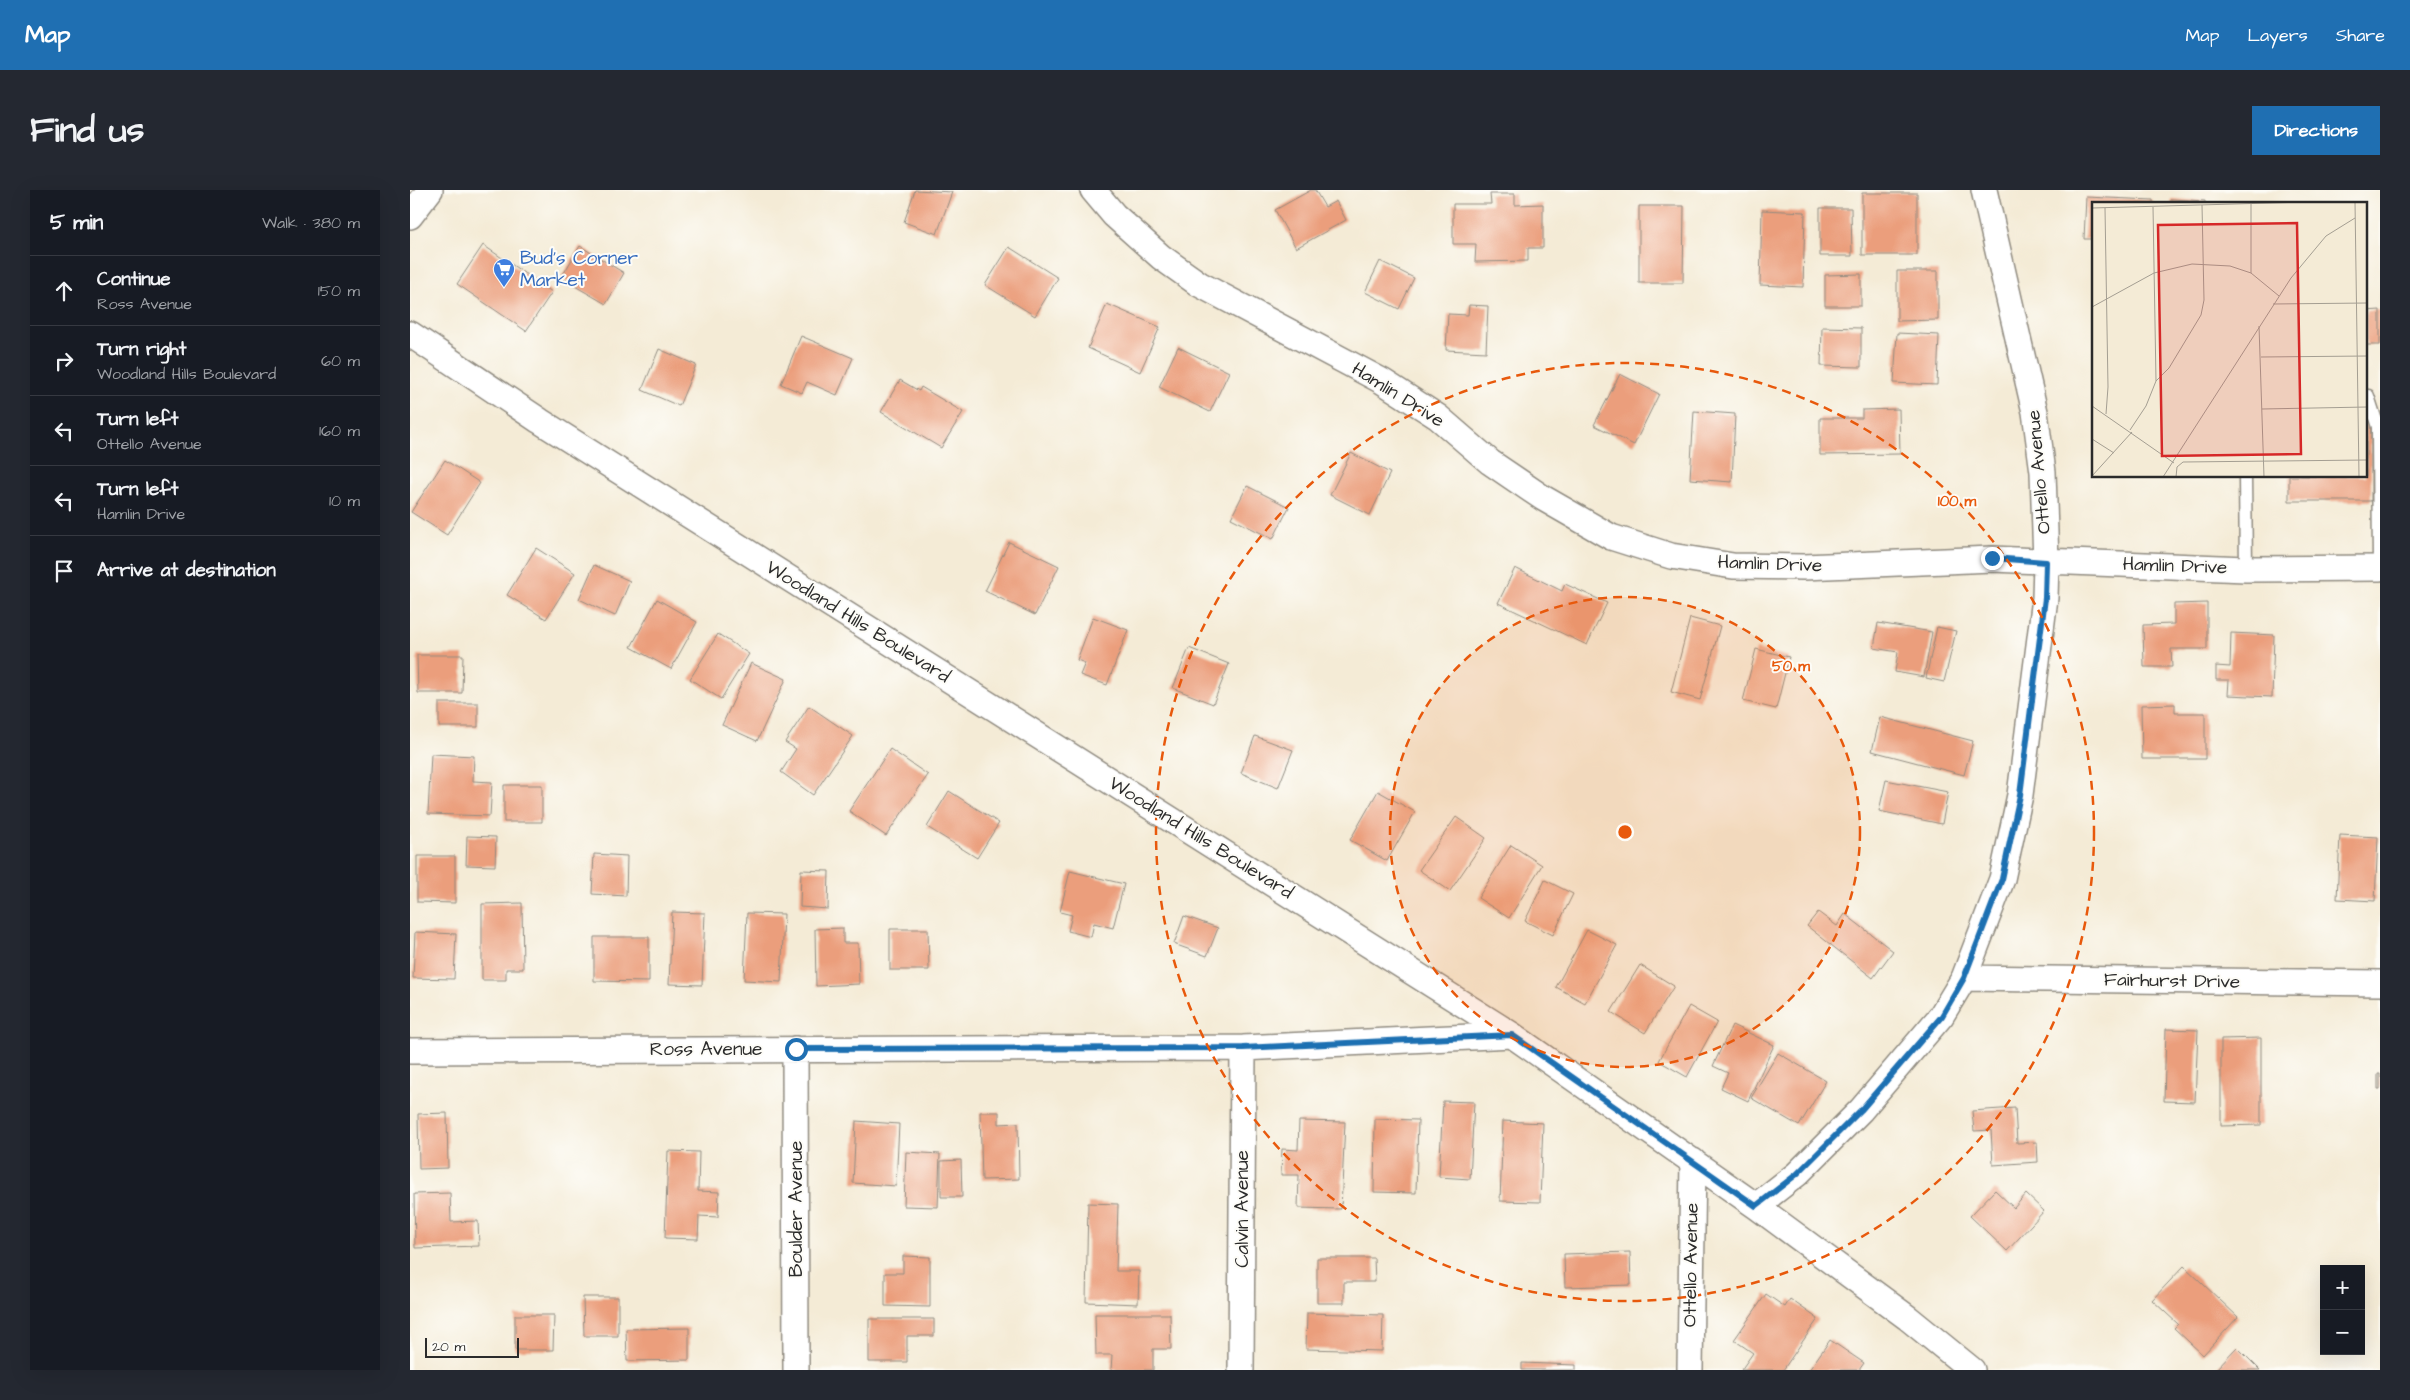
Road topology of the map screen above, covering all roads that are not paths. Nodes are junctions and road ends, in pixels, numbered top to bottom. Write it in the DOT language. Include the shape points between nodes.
graph roads {
  1 [pos="430,190"];
  2 [pos="1093,190"];
  3 [pos="1984,190"];
  4 [pos="410,216"];
  5 [pos="410,334"];
  6 [pos="2368,396"];
  7 [pos="2245,478"];
  8 [pos="2046,562"];
  9 [pos="2380,568"];
  10 [pos="2246,569"];
  11 [pos="1964,978"];
  12 [pos="2380,983"];
  13 [pos="1512,1035"];
  14 [pos="1243,1048"];
  15 [pos="796,1049"];
  16 [pos="410,1051"];
  17 [pos="1693,1160"];
  18 [pos="1756,1206"];
  19 [pos="796,1370"];
  20 [pos="1242,1370"];
  21 [pos="1690,1370"];
  22 [pos="1972,1370"];
  1 -- 4 [label="street"];
  2 -- 8 [label="street, Hamlin Drive" via="1114,215 1160,257 1199,284 1382,381 1438,417 1490,462 1543,498 1611,537 1671,556 1733,566 1804,567 1992,558"];
  3 -- 8 [label="street, Ottello Avenue" via="2035,412 2043,472"];
  5 -- 13 [label="street, Woodland Hills Boulevard" via="540,421"];
  6 -- 9 [label="lane" via="2378,427"];
  7 -- 10 [label="lane"];
  8 -- 10 [label="street, Hamlin Drive"];
  8 -- 11 [label="street, Ottello Avenue" via="2045,598 2020,795 2002,879"];
  9 -- 10 [label="street, Hamlin Drive"];
  11 -- 12 [label="street, Fairhurst Drive"];
  11 -- 18 [label="street, Ottello Avenue" via="1942,1016 1861,1110 1797,1174"];
  13 -- 14 [label="street, Ross Avenue"];
  13 -- 17 [label="street, Woodland Hills Boulevard"];
  14 -- 15 [label="street, Ross Avenue"];
  14 -- 20 [label="street, Calvin Avenue"];
  15 -- 16 [label="street, Ross Avenue"];
  15 -- 19 [label="street, Boulder Avenue"];
  17 -- 18 [label="street, Woodland Hills Boulevard"];
  17 -- 21 [label="street, Ottello Avenue"];
  18 -- 22 [label="street, Woodland Hills Boulevard" via="1900,1312"];
}
